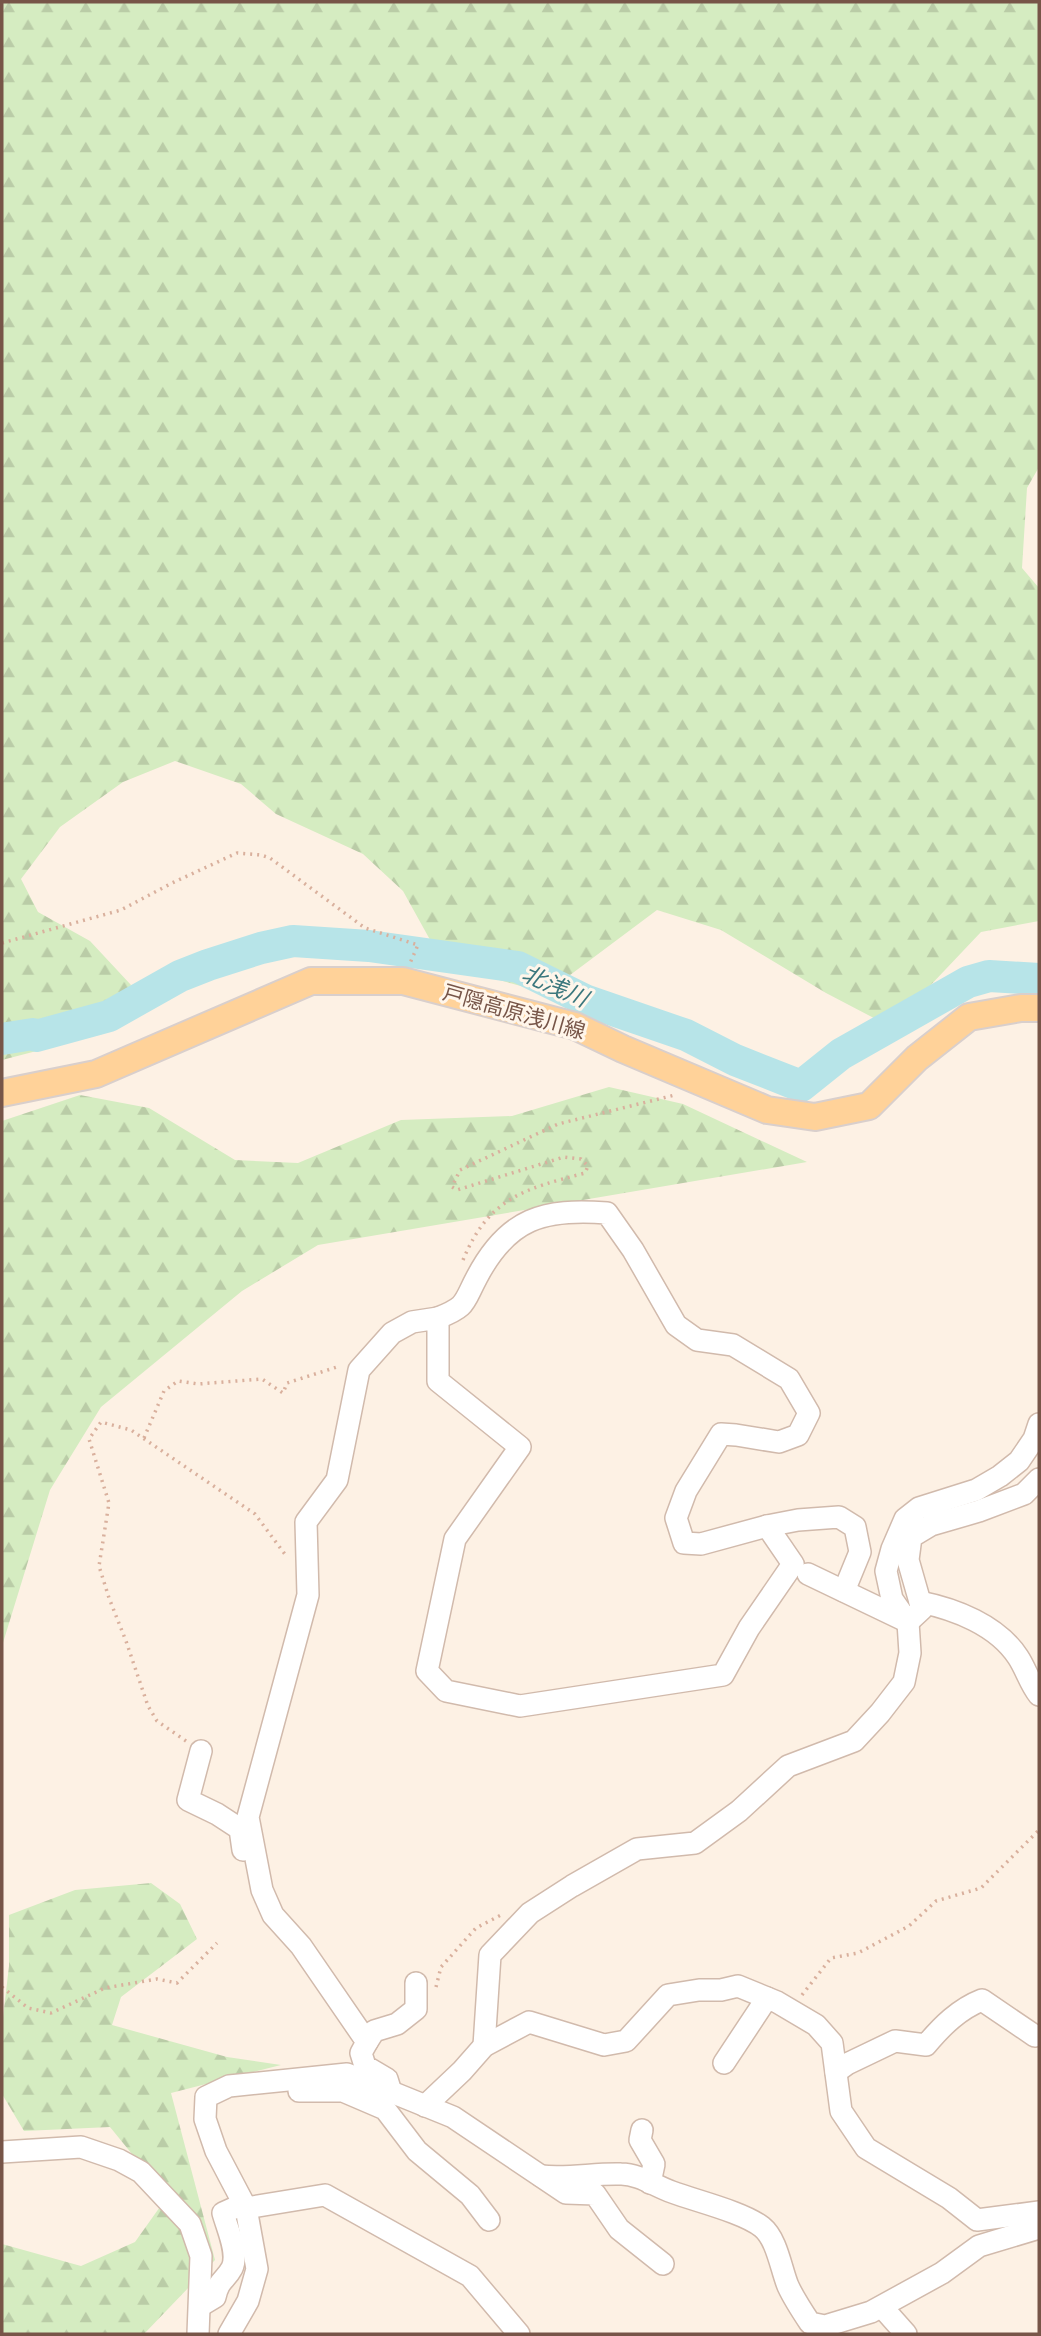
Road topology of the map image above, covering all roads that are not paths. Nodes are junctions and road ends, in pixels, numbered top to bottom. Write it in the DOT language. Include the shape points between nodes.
graph roads {
  1 [pos="1039,1008"];
  2 [pos="2,1093"];
  3 [pos="438,1318"];
  4 [pos="1039,1424"];
  5 [pos="1039,1479"];
  6 [pos="767,1526"];
  7 [pos="808,1574"];
  8 [pos="844,1591"];
  9 [pos="920,1602"];
  10 [pos="908,1622"];
  11 [pos="1039,1695"];
  12 [pos="201,1751"];
  13 [pos="265,1898"];
  14 [pos="416,1983"];
  15 [pos="768,1998"];
  16 [pos="1035,2036"];
  17 [pos="366,2042"];
  18 [pos="484,2046"];
  19 [pos="724,2063"];
  20 [pos="836,2072"];
  21 [pos="295,2079"];
  22 [pos="391,2092"];
  23 [pos="425,2106"];
  24 [pos="642,2130"];
  25 [pos="2,2152"];
  26 [pos="540,2176"];
  27 [pos="650,2183"];
  28 [pos="244,2206"];
  29 [pos="1039,2212"];
  30 [pos="489,2220"];
  31 [pos="1039,2228"];
  32 [pos="663,2264"];
  33 [pos="200,2306"];
  34 [pos="882,2307"];
  35 [pos="198,2334"];
  36 [pos="229,2334"];
  37 [pos="519,2334"];
  38 [pos="906,2334"];
  1 -- 2 [label="main road, 戸隠高原浅川線" via="969,1017 917,1058 869,1106 816,1117 767,1110 575,1026 403,981 311,981 96,1074"];
  3 -- 6 [label="street" via="458,1310 495,1246 520,1224 571,1210 607,1213 676,1325 697,1340 733,1345 789,1379 809,1413 798,1435 779,1442 721,1434 686,1491 676,1518 684,1543 701,1544"];
  3 -- 6 [label="street" via="438,1381 520,1447 455,1539 427,1671 446,1691 520,1706 723,1675 793,1564"];
  3 -- 13 [label="street" via="412,1322 392,1333 359,1370 337,1480 306,1522 308,1595 248,1817"];
  4 -- 10 [label="street" via="1019,1461 1000,1476 976,1490 919,1508 905,1519 886,1571 892,1599"];
  5 -- 9 [label="street" via="1024,1494 931,1525 911,1537 908,1560"];
  6 -- 8 [label="street" via="839,1517 855,1528 860,1552"];
  7 -- 8 [label="street"];
  8 -- 10 [label="street"];
  9 -- 10 [label="street" via="922,1609"];
  9 -- 11 [label="street" via="987,1626 1017,1655"];
  10 -- 18 [label="street" via="910,1653 904,1682 854,1741 788,1766 695,1843 637,1849 530,1913 490,1955"];
  12 -- 13 [label="street" via="188,1800 240,1829 250,1894"];
  13 -- 17 [label="street" via="272,1915 301,1946"];
  14 -- 17 [label="street" via="416,2008 397,2024 374,2031"];
  15 -- 18 [label="street" via="738,1986 668,1995 626,2041 604,2045 529,2022"];
  15 -- 19 [label="street"];
  15 -- 20 [label="street" via="816,2025 832,2043"];
  16 -- 20 [label="street" via="982,2000 942,2026 926,2045 895,2041"];
  17 -- 22 [label="street" via="361,2053 365,2066 387,2080"];
  18 -- 23 [label="street"];
  20 -- 29 [label="street" via="841,2111 866,2148 977,2220"];
  21 -- 22 [label="street" via="347,2074"];
  21 -- 28 [label="street" via="229,2086 206,2097 205,2119 216,2151"];
  21 -- 30 [label="street" via="296,2091 343,2091 385,2109 417,2151 470,2195"];
  22 -- 23 [label="street"];
  23 -- 26 [label="street" via="453,2117"];
  24 -- 27 [label="street" via="640,2140 653,2164"];
  25 -- 33 [label="street" via="81,2147 141,2172 190,2224 201,2256"];
  26 -- 27 [label="street" via="620,2174"];
  26 -- 32 [label="street" via="566,2193 595,2194 619,2229"];
  27 -- 34 [label="street" via="764,2228 778,2253 787,2285 810,2323 825,2326"];
  28 -- 33 [label="street" via="223,2213 234,2253 232,2268 218,2284 215,2297"];
  28 -- 36 [label="street" via="257,2269 248,2301"];
  28 -- 37 [label="street" via="325,2195 470,2276"];
  31 -- 34 [label="street" via="979,2246"];
  33 -- 35 [label="street"];
  34 -- 38 [label="street"];
}
